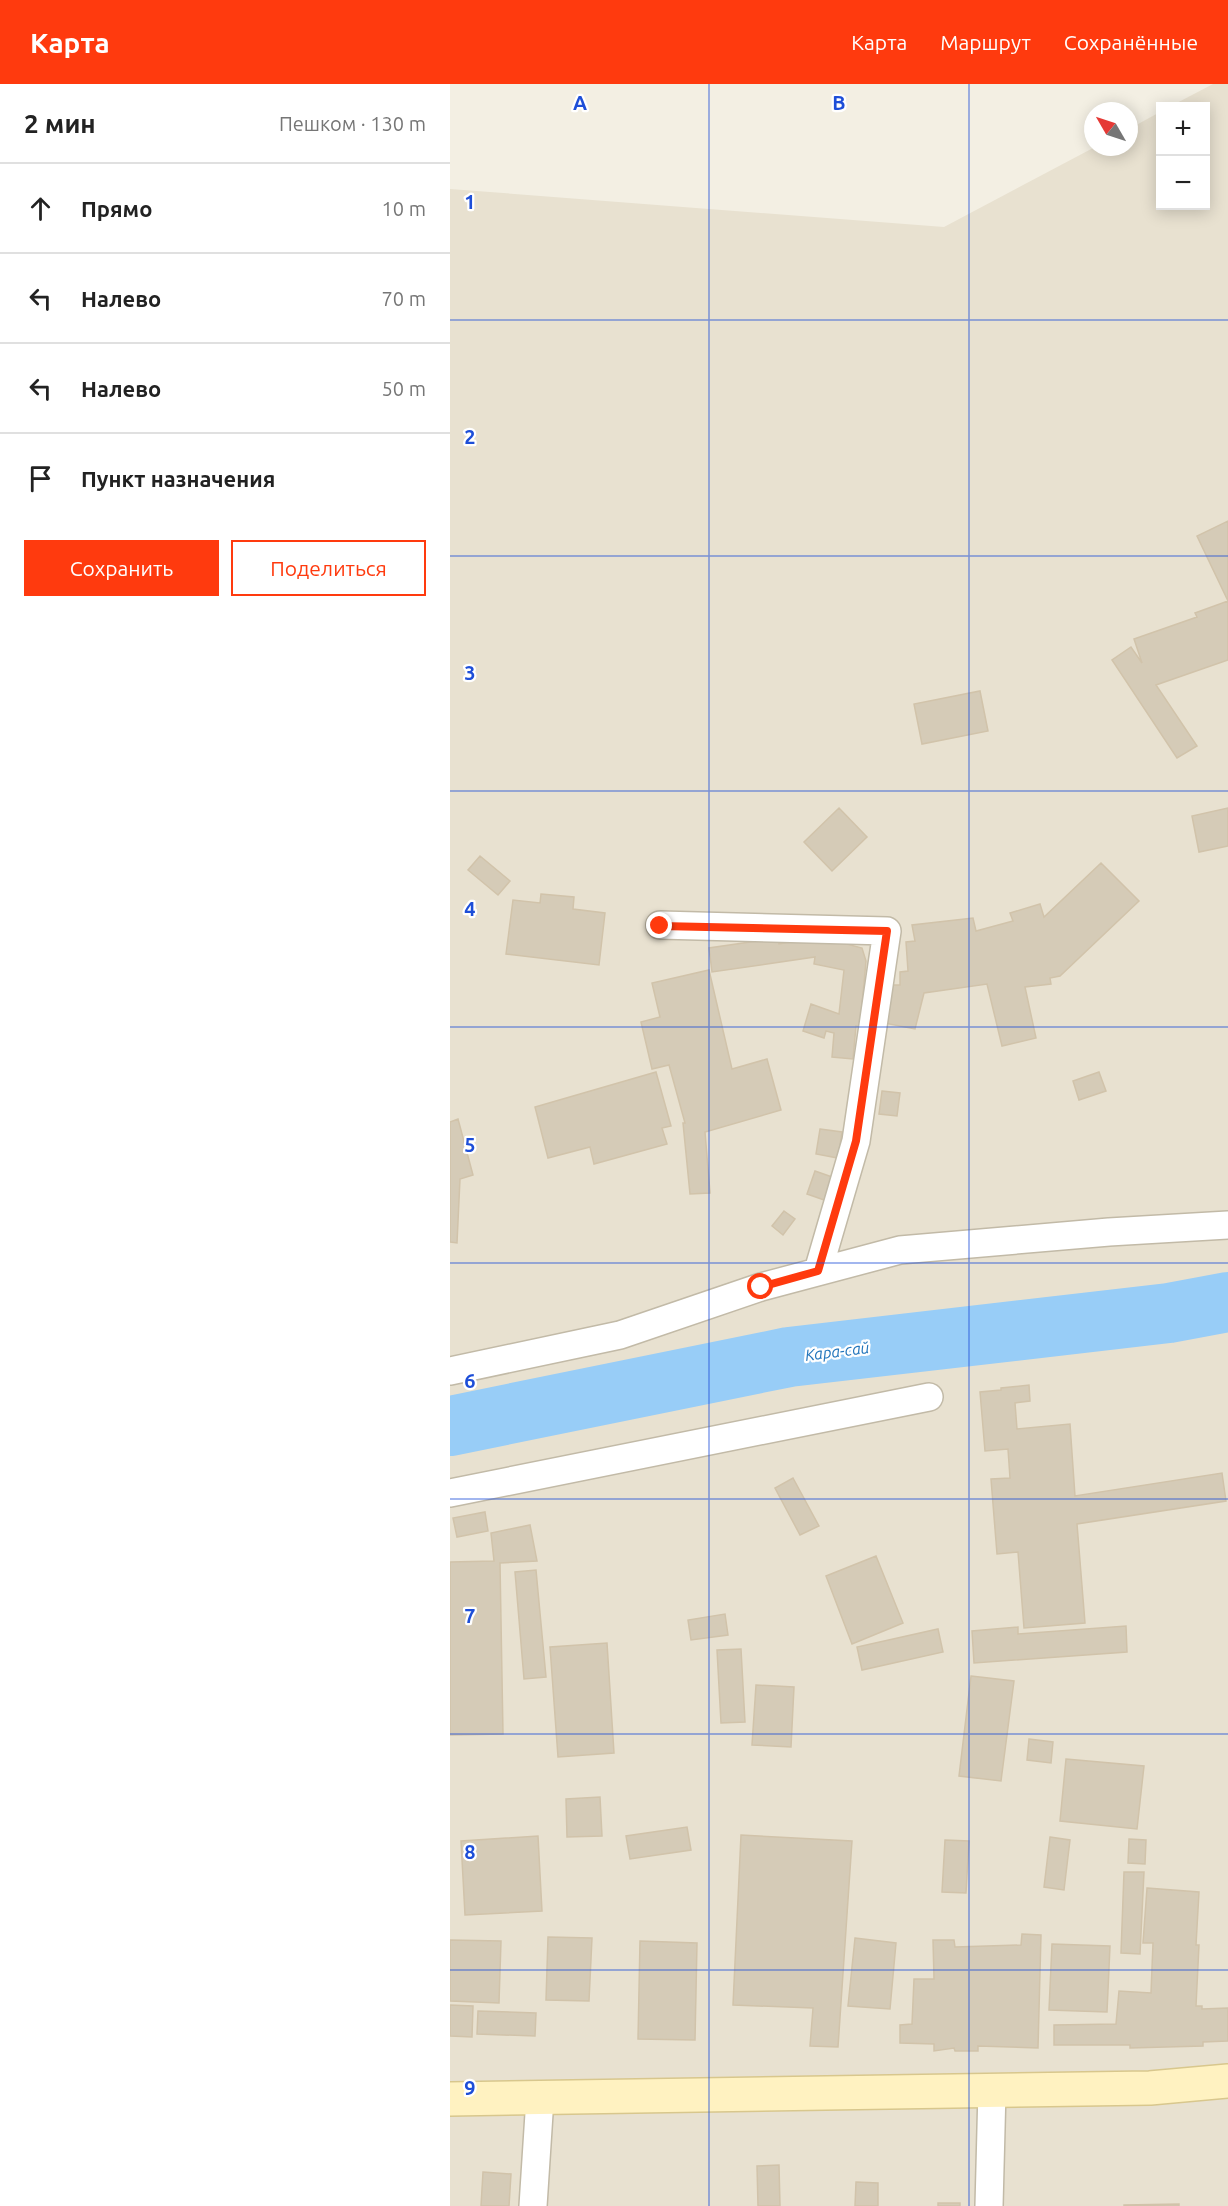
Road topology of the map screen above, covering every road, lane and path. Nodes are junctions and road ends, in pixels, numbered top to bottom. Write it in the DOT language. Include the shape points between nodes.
graph roads {
  1 [pos="660,926"];
  2 [pos="1228,1225"];
  3 [pos="818,1271"];
  4 [pos="450,1371"];
  5 [pos="929,1397"];
  6 [pos="450,1493"];
  7 [pos="1228,2081"];
  8 [pos="992,2091"];
  9 [pos="540,2098"];
  10 [pos="450,2099"];
  11 [pos="533,2206"];
  12 [pos="989,2206"];
  1 -- 3 [label="street" via="887,931 856,1141"];
  2 -- 3 [label="street" via="900,1250"];
  3 -- 4 [label="street" via="620,1335"];
  5 -- 6 [label="street"];
  7 -- 8 [label="main road" via="1150,2088"];
  8 -- 9 [label="main road"];
  8 -- 12 [label="street"];
  9 -- 10 [label="main road"];
  9 -- 11 [label="street"];
}
